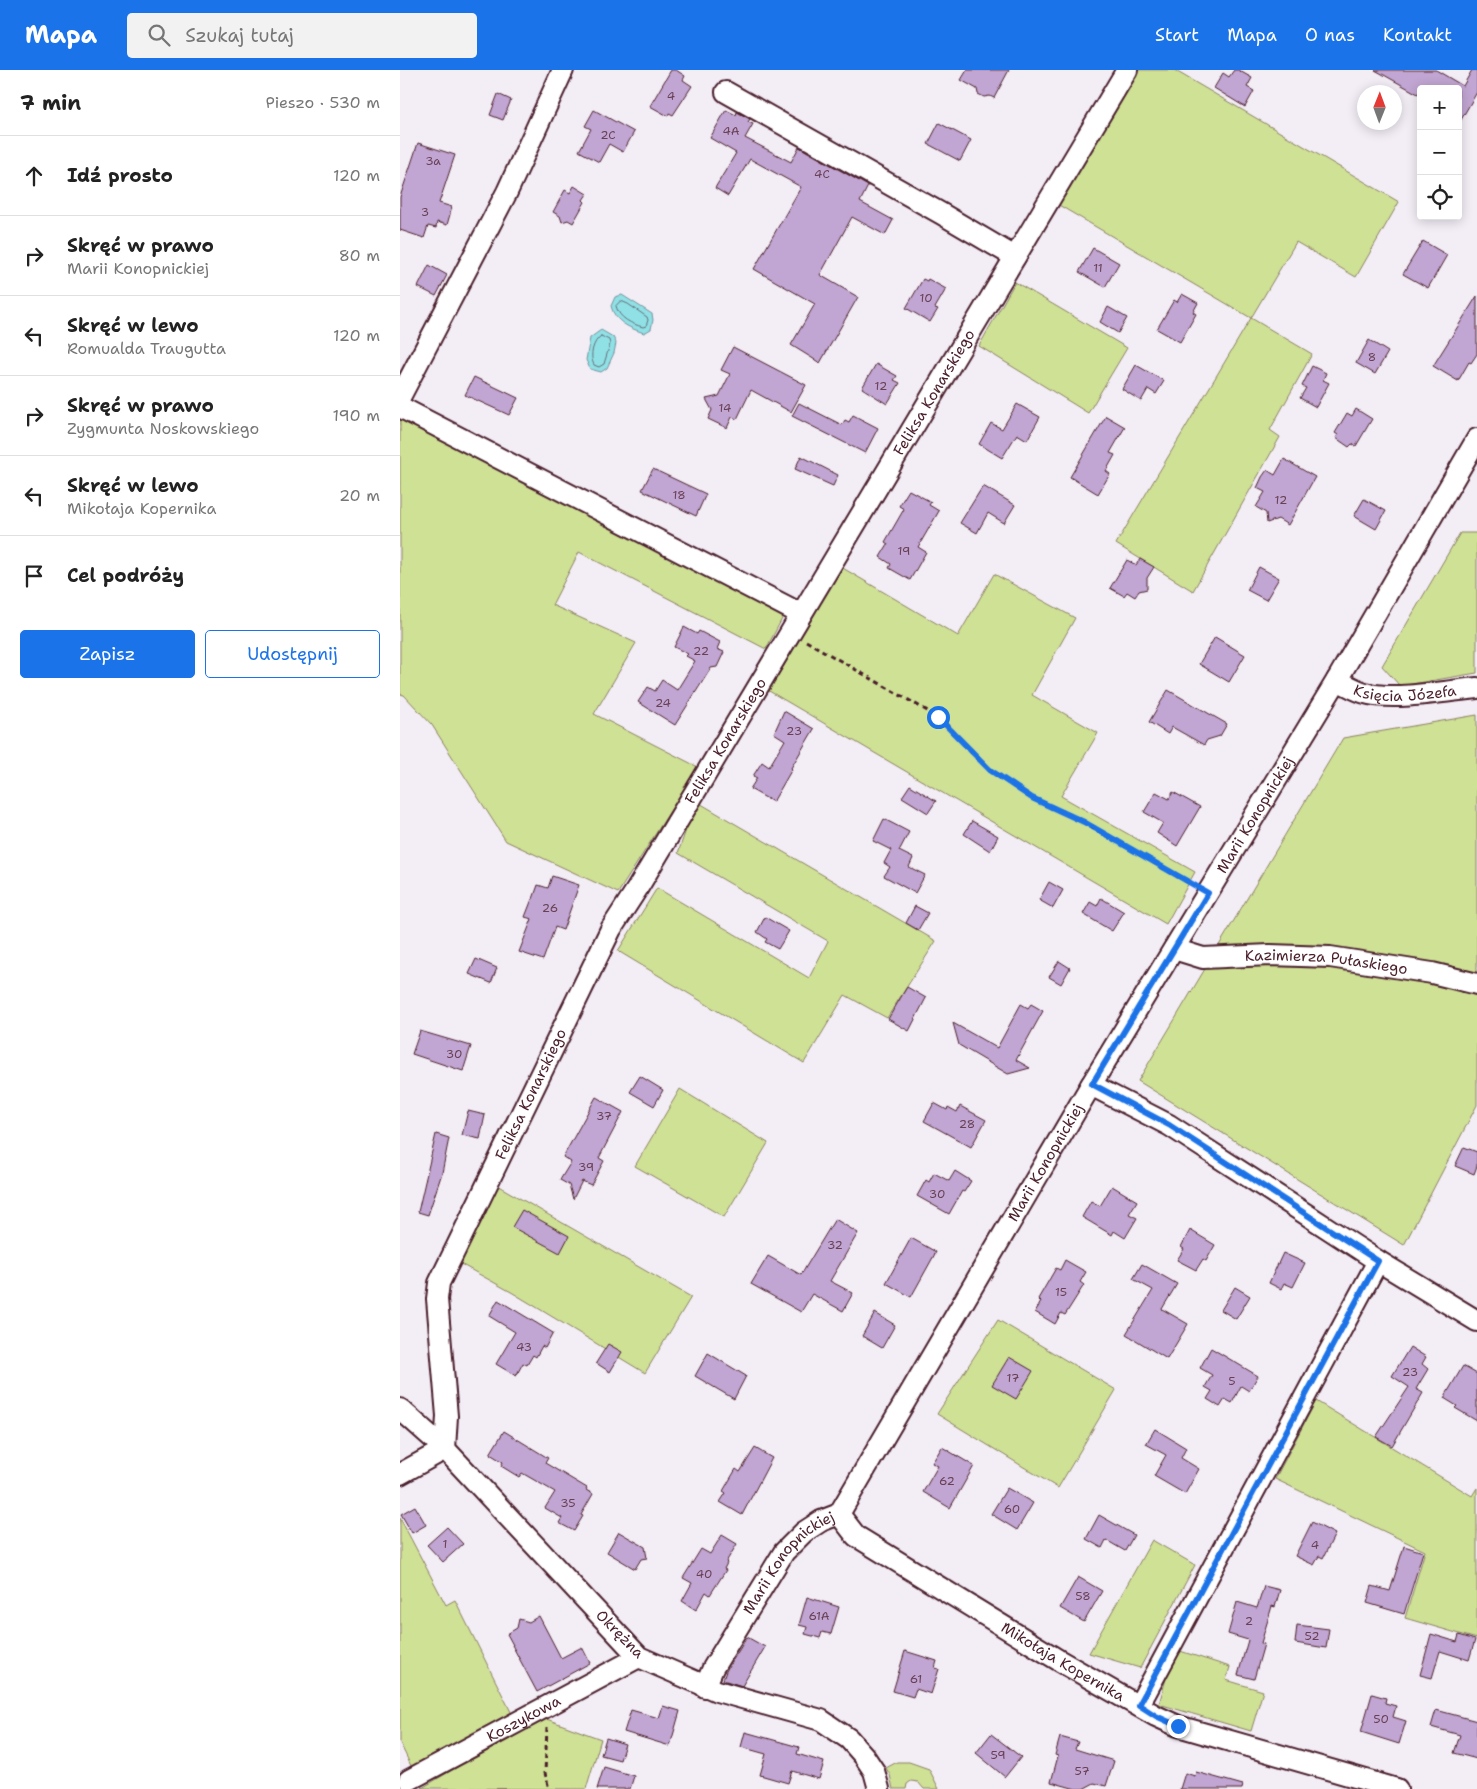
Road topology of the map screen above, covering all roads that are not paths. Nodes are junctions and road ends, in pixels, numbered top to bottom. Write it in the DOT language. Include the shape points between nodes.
graph roads {
  1 [pos="563,70"];
  2 [pos="1127,70"];
  3 [pos="726,92"];
  4 [pos="1015,257"];
  5 [pos="400,397"];
  6 [pos="400,407"];
  7 [pos="1477,439"];
  8 [pos="801,614"];
  9 [pos="1337,680"];
  10 [pos="1477,688"];
  11 [pos="1174,949"];
  12 [pos="1477,984"];
  13 [pos="1092,1084"];
  14 [pos="1378,1261"];
  15 [pos="1477,1321"];
  16 [pos="400,1409"];
  17 [pos="445,1449"];
  18 [pos="400,1474"];
  19 [pos="839,1514"];
  20 [pos="639,1656"];
  21 [pos="705,1687"];
  22 [pos="1139,1705"];
  23 [pos="408,1778"];
  24 [pos="878,1789"];
  25 [pos="1397,1789"];
  1 -- 5 [label="street" via="506,192"];
  2 -- 4 [label="street, Feliksa Konarskiego"];
  3 -- 4 [label="street"];
  4 -- 8 [label="street, Feliksa Konarskiego"];
  6 -- 8 [label="street"];
  7 -- 9 [label="street, Marii Konopnickiej"];
  8 -- 17 [label="street, Feliksa Konarskiego" via="610,929 439,1283 437,1299 447,1416"];
  9 -- 10 [label="street, Księcia Józefa" via="1362,692 1378,695"];
  9 -- 11 [label="street, Marii Konopnickiej"];
  11 -- 12 [label="street, Kazimierza Pułaskiego" via="1203,958 1330,957 1432,973"];
  11 -- 13 [label="street, Marii Konopnickiej"];
  13 -- 14 [label="street" via="1169,1125"];
  13 -- 19 [label="street, Marii Konopnickiej"];
  14 -- 15 [label="street"];
  14 -- 22 [label="street"];
  16 -- 17 [label="street, Okrężna"];
  17 -- 18 [label="street"];
  17 -- 20 [label="street, Okrężna"];
  19 -- 21 [label="street, Marii Konopnickiej" via="804,1532 784,1552 713,1668"];
  19 -- 22 [label="street, Mikołaja Kopernika" via="856,1536 1060,1661"];
  20 -- 21 [label="street, Okrężna"];
  20 -- 23 [label="street, Koszykowa"];
  21 -- 24 [label="street, Okrężna" via="821,1720 849,1739 864,1756 874,1771"];
  22 -- 25 [label="street, Mikołaja Kopernika" via="1178,1726"];
}
